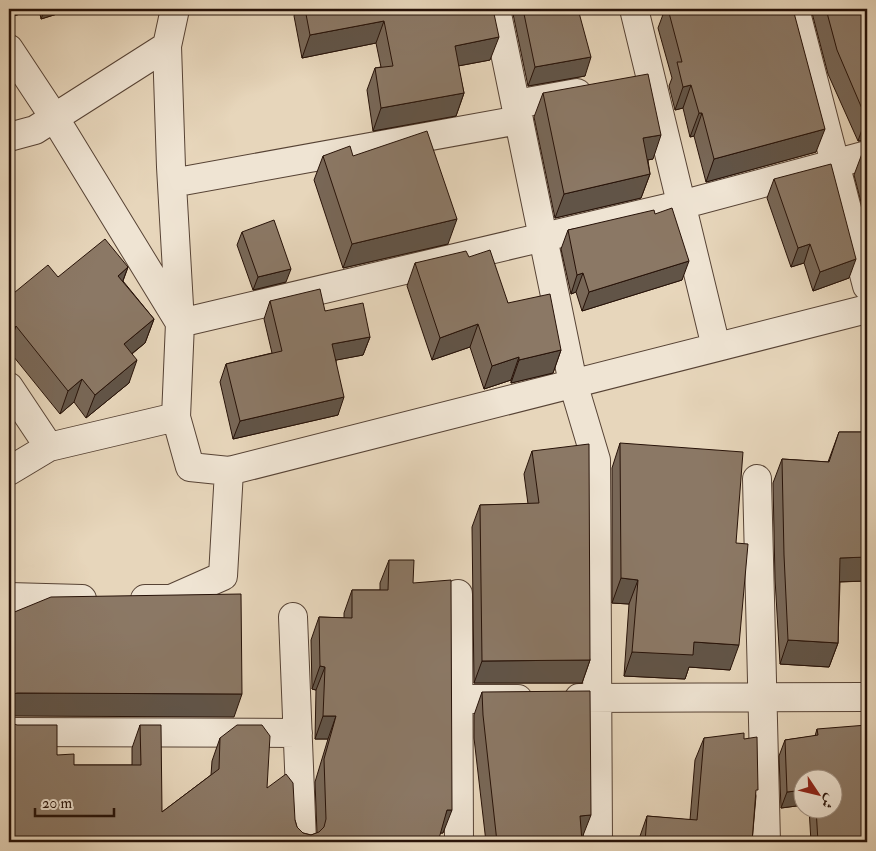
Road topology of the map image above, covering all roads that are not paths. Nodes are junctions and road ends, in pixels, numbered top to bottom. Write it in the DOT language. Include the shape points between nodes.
graph roads {
  1 [pos="175,9"];
  2 [pos="496,9"];
  3 [pos="636,9"];
  4 [pos="795,9"];
  5 [pos="167,46"];
  6 [pos="9,49"];
  7 [pos="653,80"];
  8 [pos="517,112"];
  9 [pos="54,117"];
  10 [pos="9,137"];
  11 [pos="867,155"];
  12 [pos="836,164"];
  13 [pos="172,183"];
  14 [pos="682,204"];
  15 [pos="543,237"];
  16 [pos="866,276"];
  17 [pos="867,309"];
  18 [pos="180,323"];
  19 [pos="716,347"];
  20 [pos="573,383"];
  21 [pos="9,388"];
  22 [pos="176,418"];
  23 [pos="49,446"];
  24 [pos="9,471"];
  25 [pos="229,471"];
  26 [pos="756,479"];
  27 [pos="458,594"];
  28 [pos="9,597"];
  29 [pos="293,617"];
  30 [pos="867,697"];
  31 [pos="597,698"];
  32 [pos="762,698"];
  33 [pos="459,699"];
  34 [pos="9,732"];
  35 [pos="298,733"];
  36 [pos="302,842"];
  37 [pos="459,842"];
  38 [pos="598,842"];
  39 [pos="766,842"];
  1 -- 5 [label="street"];
  2 -- 8 [label="street"];
  3 -- 7 [label="street"];
  4 -- 12 [label="street"];
  5 -- 9 [label="street"];
  5 -- 13 [label="street"];
  6 -- 9 [label="street"];
  7 -- 8 [label="street"];
  7 -- 14 [label="street"];
  8 -- 13 [label="street"];
  8 -- 15 [label="street"];
  9 -- 10 [label="street" via="35,130"];
  9 -- 18 [label="street"];
  11 -- 12 [label="street"];
  12 -- 14 [label="street"];
  12 -- 16 [label="street"];
  13 -- 18 [label="street"];
  14 -- 15 [label="street"];
  14 -- 19 [label="street"];
  15 -- 18 [label="street"];
  15 -- 20 [label="street"];
  17 -- 19 [label="street"];
  18 -- 22 [label="street"];
  19 -- 20 [label="street"];
  20 -- 25 [label="street"];
  20 -- 31 [label="street" via="596,460"];
  21 -- 23 [label="street"];
  22 -- 23 [label="street"];
  22 -- 25 [label="street" via="190,467"];
  23 -- 24 [label="street"];
  25 -- 28 [label="street" via="223,576 171,599"];
  26 -- 32 [label="street"];
  27 -- 33 [label="street"];
  29 -- 35 [label="street"];
  30 -- 32 [label="street"];
  31 -- 32 [label="street"];
  31 -- 33 [label="street"];
  31 -- 38 [label="street"];
  32 -- 39 [label="street"];
  33 -- 37 [label="street"];
  34 -- 35 [label="street"];
  35 -- 36 [label="street"];
}
